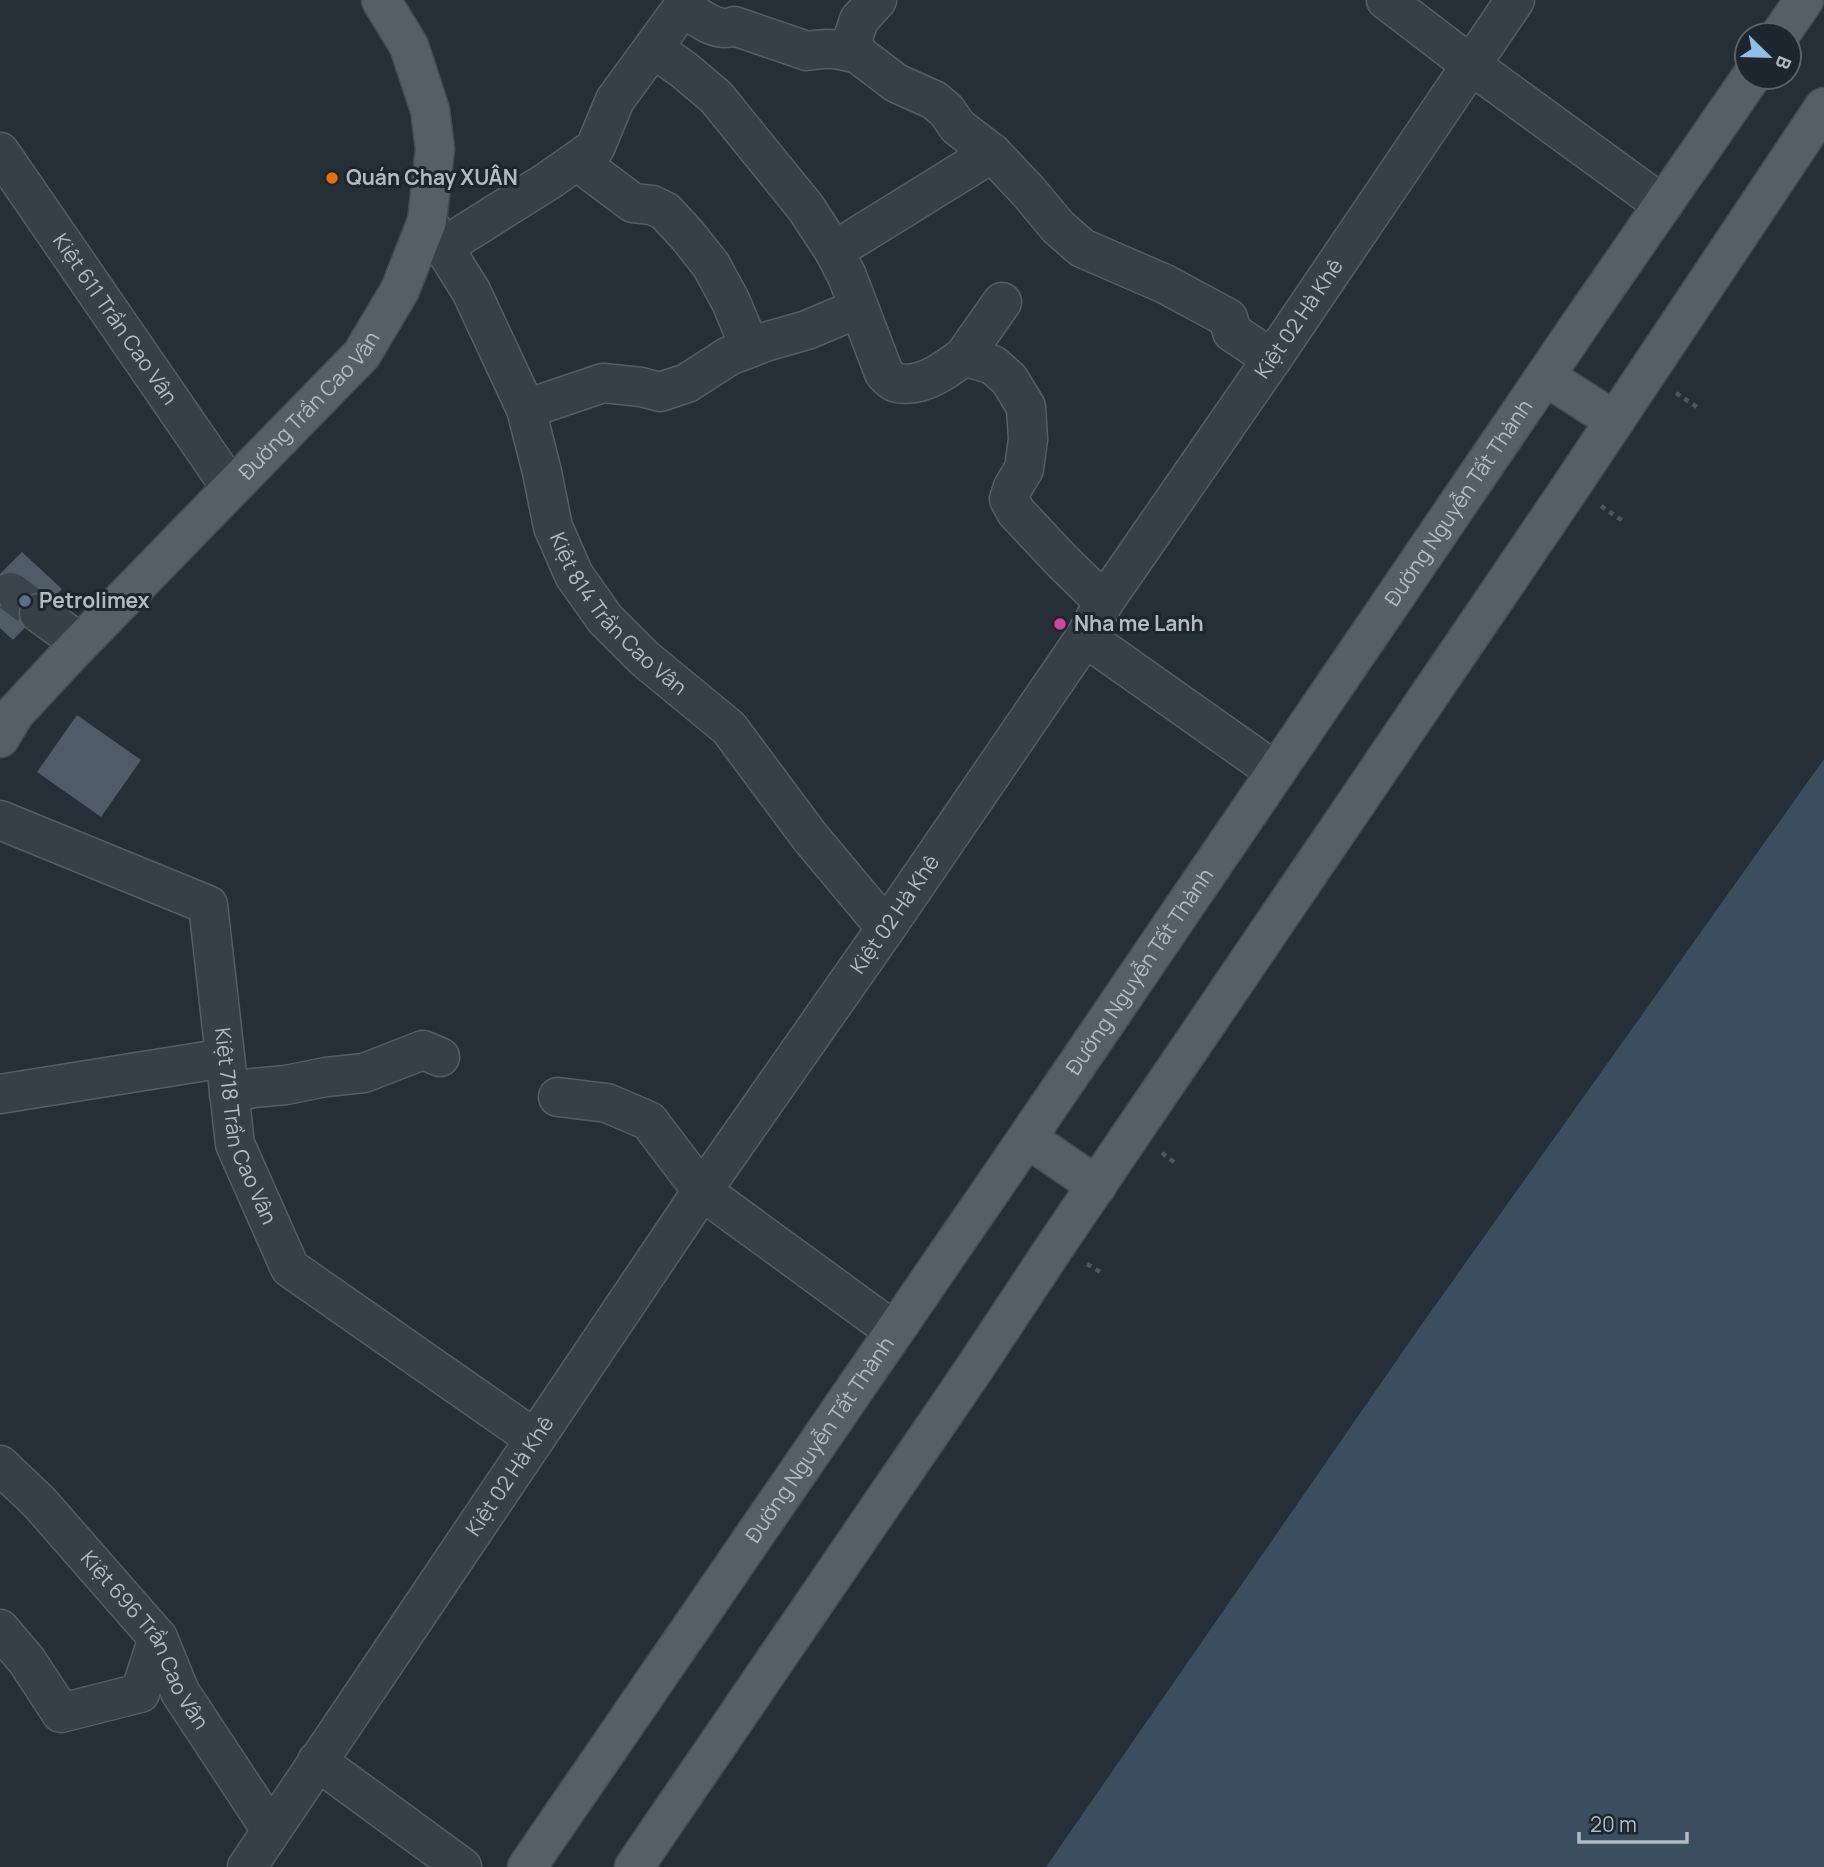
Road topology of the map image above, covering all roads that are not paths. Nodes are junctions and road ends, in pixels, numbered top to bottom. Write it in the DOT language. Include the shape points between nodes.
graph roads {
  1 [pos="381,0"];
  2 [pos="877,0"];
  3 [pos="1386,0"];
  4 [pos="1515,0"];
  5 [pos="1804,0"];
  6 [pos="685,4"];
  7 [pos="1790,21"];
  8 [pos="653,48"];
  9 [pos="858,54"];
  10 [pos="1471,65"];
  11 [pos="1742,91"];
  12 [pos="1824,107"];
  13 [pos="0,152"];
  14 [pos="992,153"];
  15 [pos="577,161"];
  16 [pos="1663,205"];
  17 [pos="435,234"];
  18 [pos="834,251"];
  19 [pos="1002,302"];
  20 [pos="859,308"];
  21 [pos="750,348"];
  22 [pos="964,356"];
  23 [pos="1272,359"];
  24 [pos="1545,376"];
  25 [pos="526,409"];
  26 [pos="1615,421"];
  27 [pos="231,488"];
  28 [pos="1104,603"];
  29 [pos="39,613"];
  30 [pos="1085,636"];
  31 [pos="80,643"];
  32 [pos="5,717"];
  33 [pos="1276,772"];
  34 [pos="0,820"];
  35 [pos="886,928"];
  36 [pos="440,1057"];
  37 [pos="227,1076"];
  38 [pos="0,1094"];
  39 [pos="558,1097"];
  40 [pos="1027,1138"];
  41 [pos="1097,1186"];
  42 [pos="702,1191"];
  43 [pos="894,1331"];
  44 [pos="535,1438"];
  45 [pos="0,1465"];
  46 [pos="0,1629"];
  47 [pos="158,1638"];
  48 [pos="317,1761"];
  49 [pos="271,1829"];
  50 [pos="247,1867"];
  51 [pos="462,1867"];
  52 [pos="527,1867"];
  53 [pos="634,1867"];
  1 -- 17 [label="main road, Đường Trần Cao Vân" via="410,46 430,110"];
  2 -- 9 [label="street" via="859,20 852,41"];
  3 -- 10 [label="street"];
  4 -- 10 [label="street, Kiệt 02 Hà Khê"];
  5 -- 7 [label="main road"];
  6 -- 8 [label="street"];
  6 -- 9 [label="street" via="718,29 734,26 807,51 835,47"];
  8 -- 15 [label="street" via="615,100 594,148"];
  8 -- 18 [label="street" via="716,97 806,208"];
  9 -- 14 [label="street" via="896,83 934,100 958,127"];
  10 -- 16 [label="street"];
  10 -- 23 [label="street, Kiệt 02 Hà Khê"];
  11 -- 16 [label="main road, Đường Nguyễn Tất Thành"];
  12 -- 26 [label="main road"];
  13 -- 27 [label="street, Kiệt 611 Trần Cao Vân"];
  14 -- 18 [label="street"];
  14 -- 23 [label="street" via="1082,248 1228,318 1232,332"];
  15 -- 17 [label="street" via="548,181"];
  15 -- 21 [label="street" via="633,203 665,211 711,265"];
  16 -- 24 [label="main road, Đường Nguyễn Tất Thành"];
  17 -- 25 [label="street, Kiệt 814 Trần Cao Vân" via="471,291"];
  17 -- 27 [label="main road, Đường Trần Cao Vân" via="362,354"];
  18 -- 20 [label="street"];
  19 -- 22 [label="street"];
  20 -- 21 [label="street"];
  20 -- 22 [label="street" via="884,373 895,383 914,383 943,373"];
  21 -- 25 [label="street" via="687,383 660,392 603,383"];
  22 -- 28 [label="street" via="993,365 1010,379 1026,407 1024,469 1009,499 1016,512"];
  23 -- 28 [label="street, Kiệt 02 Hà Khê"];
  24 -- 26 [label="main road"];
  24 -- 33 [label="main road, Đường Nguyễn Tất Thành"];
  25 -- 35 [label="street, Kiệt 814 Trần Cao Vân" via="553,527 574,575 605,619 729,728 810,837"];
  26 -- 41 [label="main road"];
  27 -- 31 [label="main road, Đường Trần Cao Vân"];
  28 -- 30 [label="street, Kiệt 02 Hà Khê"];
  29 -- 31 [label="street"];
  30 -- 33 [label="street"];
  30 -- 35 [label="street, Kiệt 02 Hà Khê"];
  31 -- 32 [label="main road, Đường Trần Cao Vân"];
  33 -- 40 [label="main road, Đường Nguyễn Tất Thành"];
  34 -- 37 [label="street, Kiệt 718 Trần Cao Vân" via="208,905"];
  35 -- 42 [label="street, Kiệt 02 Hà Khê"];
  36 -- 37 [label="street" via="423,1050 364,1073 286,1086 253,1088"];
  37 -- 38 [label="street"];
  37 -- 44 [label="street, Kiệt 718 Trần Cao Vân" via="235,1144 290,1268"];
  39 -- 42 [label="street" via="607,1103 649,1121"];
  40 -- 41 [label="main road"];
  40 -- 43 [label="main road, Đường Nguyễn Tất Thành"];
  41 -- 53 [label="main road"];
  42 -- 43 [label="street"];
  42 -- 44 [label="street, Kiệt 02 Hà Khê"];
  43 -- 52 [label="main road, Đường Nguyễn Tất Thành"];
  44 -- 48 [label="street, Kiệt 02 Hà Khê"];
  45 -- 47 [label="street, Kiệt 696 Trần Cao Vân" via="39,1502"];
  46 -- 47 [label="street" via="61,1713 139,1693"];
  47 -- 49 [label="street, Kiệt 696 Trần Cao Vân" via="180,1692"];
  48 -- 49 [label="street, Kiệt 02 Hà Khê"];
  48 -- 51 [label="street"];
  49 -- 50 [label="street, Kiệt 02 Hà Khê"];
}
